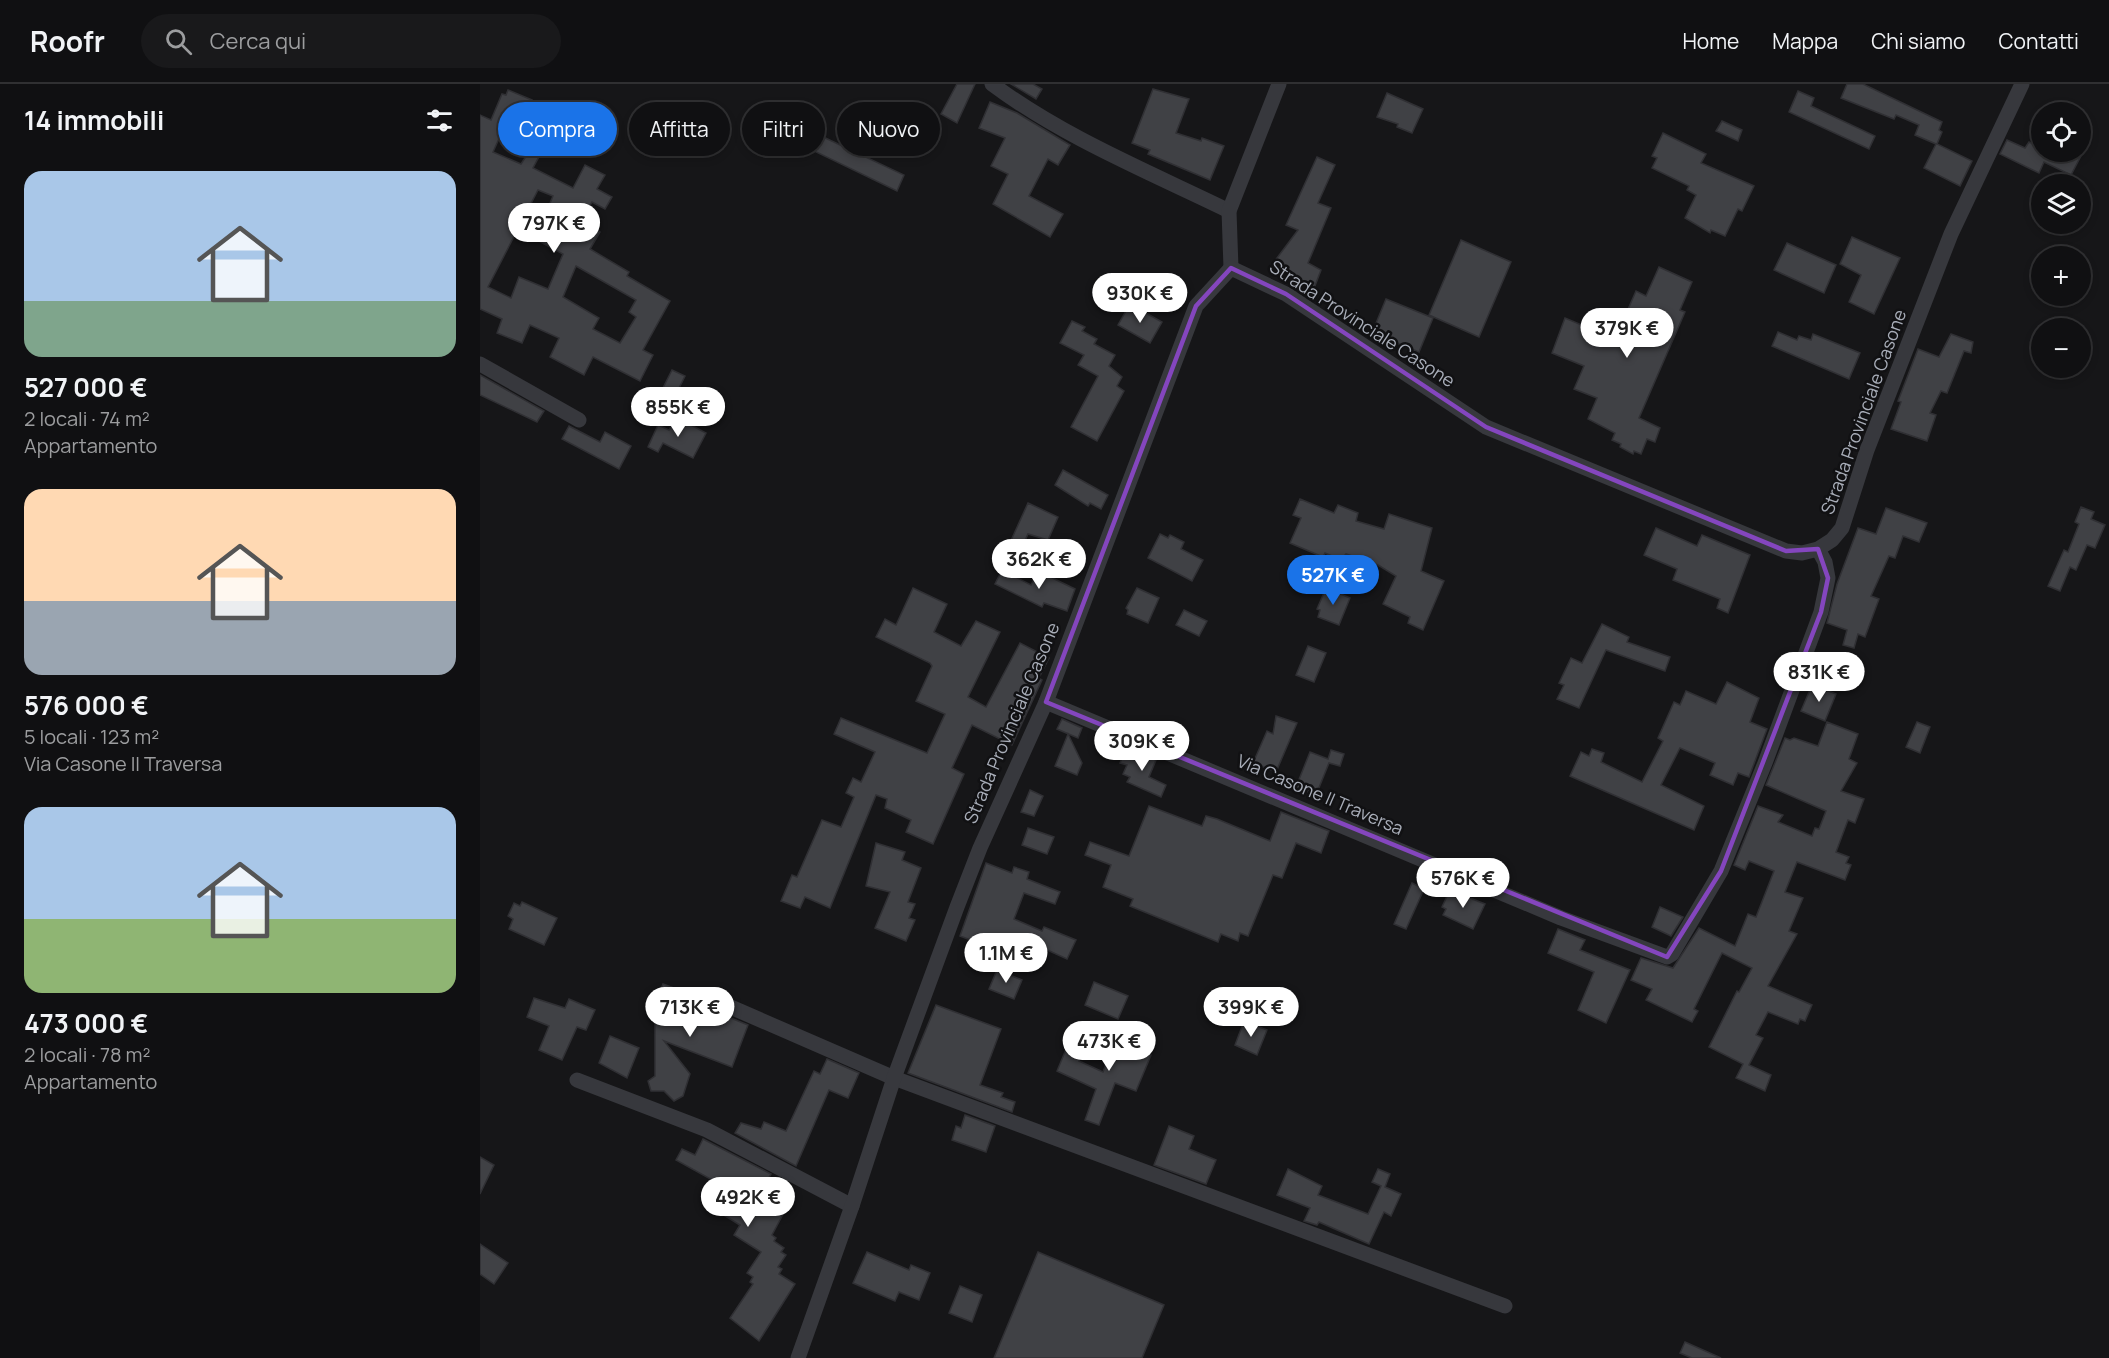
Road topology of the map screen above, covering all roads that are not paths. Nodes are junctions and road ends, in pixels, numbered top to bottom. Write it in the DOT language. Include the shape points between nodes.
graph roads {
  1 [pos="992,84"];
  2 [pos="1279,84"];
  3 [pos="2022,84"];
  4 [pos="1229,211"];
  5 [pos="1231,268"];
  6 [pos="480,364"];
  7 [pos="579,420"];
  8 [pos="1818,549"];
  9 [pos="1046,702"];
  10 [pos="719,1002"];
  11 [pos="894,1078"];
  12 [pos="577,1080"];
  13 [pos="852,1206"];
  14 [pos="1506,1306"];
  15 [pos="798,1358"];
  1 -- 4 [label="street" via="1018,104"];
  2 -- 4 [label="street"];
  3 -- 8 [label="street, Strada Provinciale Casone" via="1951,234 1867,450 1842,528"];
  4 -- 5 [label="street"];
  5 -- 8 [label="street, Strada Provinciale Casone" via="1286,294 1486,428 1785,551 1802,553"];
  5 -- 9 [label="street, Strada Provinciale Casone" via="1196,306"];
  6 -- 7 [label="street"];
  8 -- 9 [label="street, Via Casone II Traversa" via="1826,562 1828,578 1817,622 1721,871 1667,957 1562,918"];
  9 -- 11 [label="street, Strada Provinciale Casone" via="980,848"];
  10 -- 11 [label="street"];
  11 -- 13 [label="street, Strada Provinciale Casone"];
  11 -- 14 [label="street"];
  12 -- 13 [label="street" via="707,1130"];
  13 -- 15 [label="street, Strada Provinciale Casone"];
}
